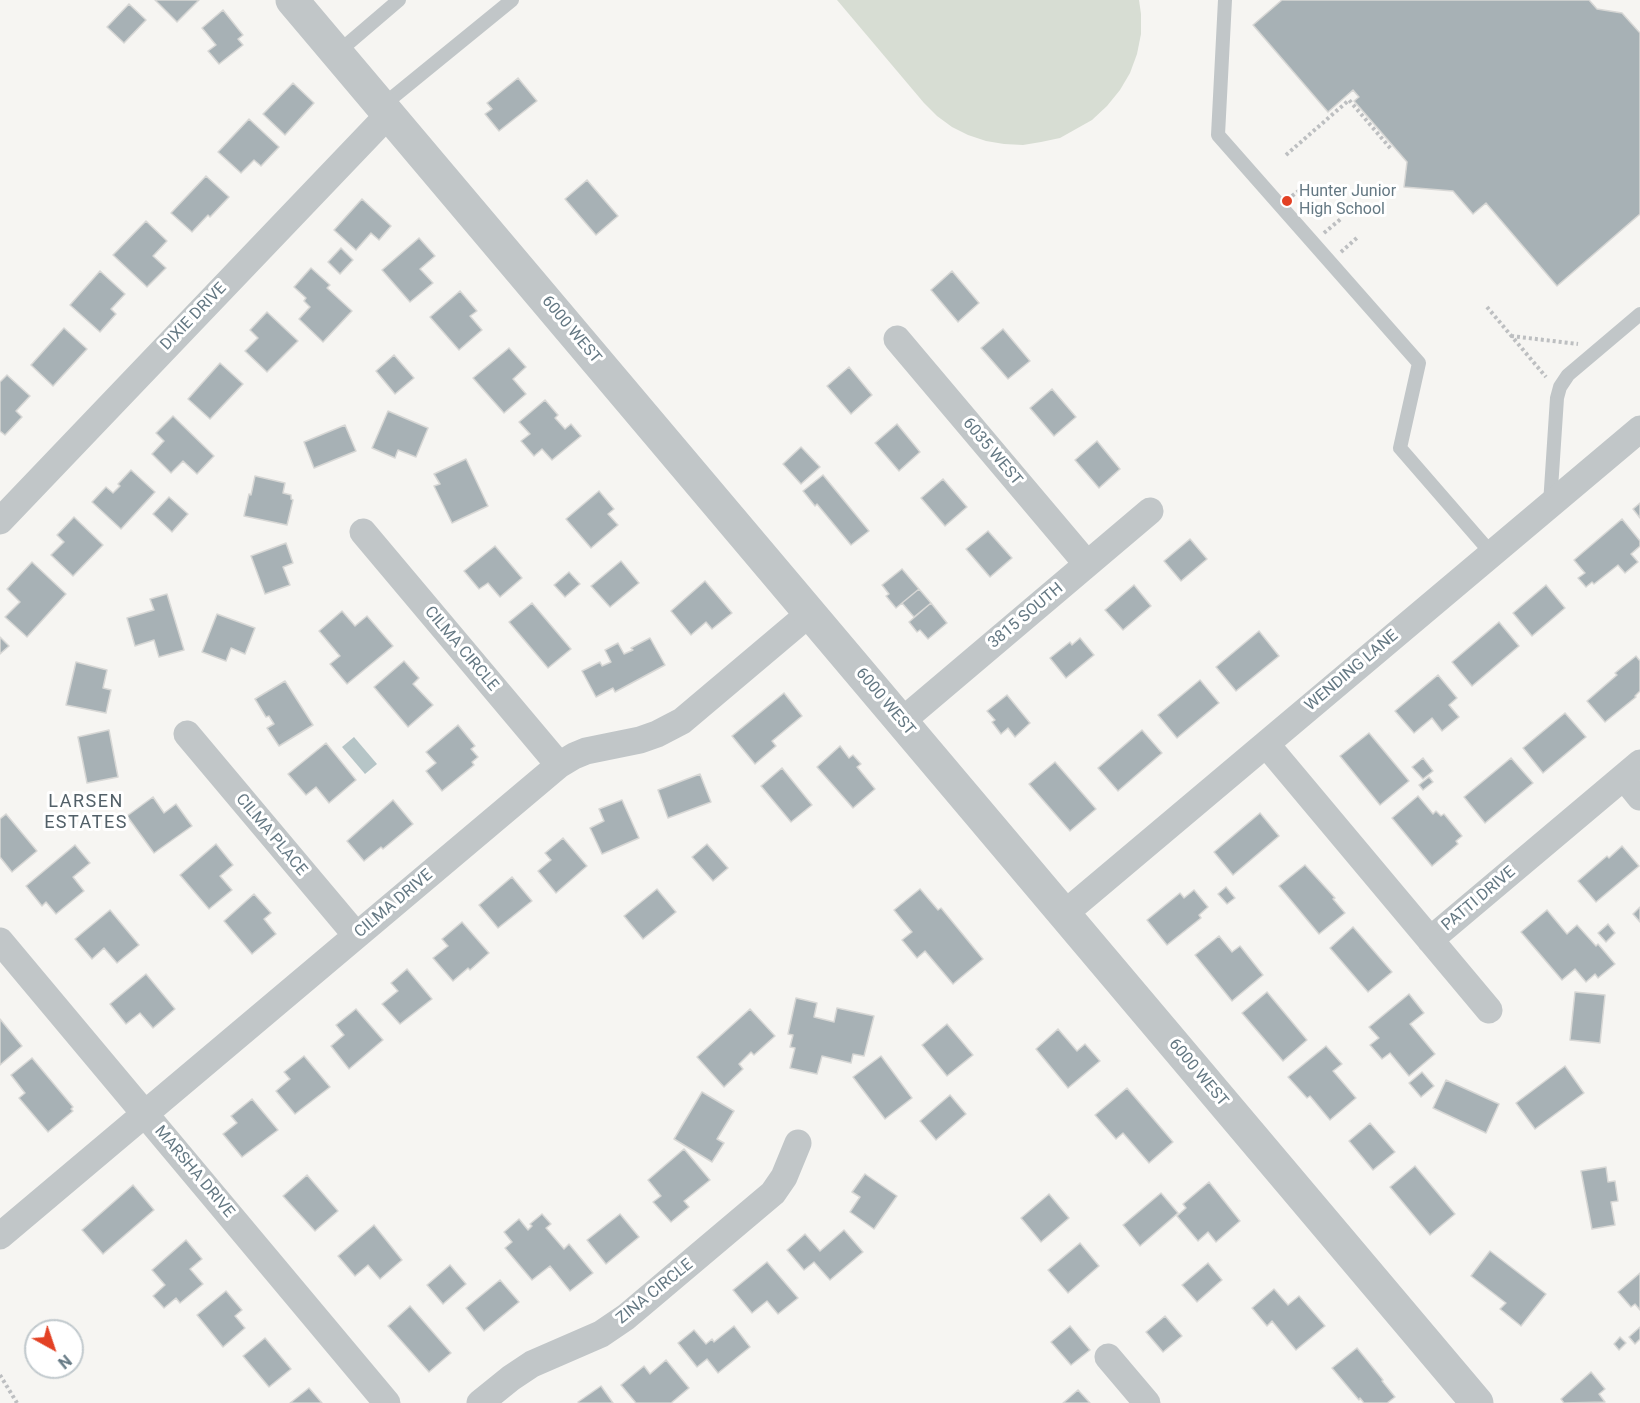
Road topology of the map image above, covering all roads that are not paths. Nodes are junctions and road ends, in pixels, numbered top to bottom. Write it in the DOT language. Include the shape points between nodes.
graph roads {
  1 [pos="292,0"];
  2 [pos="399,0"];
  3 [pos="512,0"];
  4 [pos="1225,0"];
  5 [pos="337,53"];
  6 [pos="385,110"];
  7 [pos="1640,314"];
  8 [pos="897,339"];
  9 [pos="1640,429"];
  10 [pos="1550,505"];
  11 [pos="1150,511"];
  12 [pos="0,521"];
  13 [pos="363,532"];
  14 [pos="1492,554"];
  15 [pos="1087,564"];
  16 [pos="810,613"];
  17 [pos="902,721"];
  18 [pos="187,734"];
  19 [pos="1266,744"];
  20 [pos="559,765"];
  21 [pos="1634,779"];
  22 [pos="1064,914"];
  23 [pos="356,935"];
  24 [pos="1430,940"];
  25 [pos="0,941"];
  26 [pos="1489,1010"];
  27 [pos="145,1113"];
  28 [pos="798,1143"];
  29 [pos="0,1236"];
  30 [pos="1108,1357"];
  31 [pos="387,1403"];
  32 [pos="480,1403"];
  33 [pos="1147,1403"];
  34 [pos="1477,1403"];
  1 -- 5 [label="street, 6000 WEST"];
  2 -- 5 [label="lane"];
  3 -- 6 [label="lane"];
  4 -- 14 [label="lane" via="1218,135 1419,363 1400,448"];
  5 -- 6 [label="street, 6000 WEST"];
  6 -- 12 [label="street, DIXIE DRIVE"];
  6 -- 16 [label="street, 6000 WEST"];
  7 -- 10 [label="lane" via="1568,375 1560,387"];
  8 -- 15 [label="street, 6035 WEST"];
  9 -- 10 [label="street, WENDING LANE"];
  10 -- 14 [label="street, WENDING LANE"];
  11 -- 15 [label="street, 3815 SOUTH"];
  13 -- 20 [label="street, CILMA CIRCLE"];
  14 -- 19 [label="street, WENDING LANE"];
  15 -- 17 [label="street, 3815 SOUTH"];
  16 -- 17 [label="street, 6000 WEST"];
  16 -- 20 [label="street, CILMA DRIVE" via="682,721 657,734 586,752"];
  17 -- 22 [label="street, 6000 WEST"];
  18 -- 23 [label="street, CILMA PLACE"];
  19 -- 22 [label="street, WENDING LANE"];
  19 -- 24 [label="street, PATTI DRIVE"];
  20 -- 23 [label="street, CILMA DRIVE"];
  21 -- 24 [label="street, PATTI DRIVE"];
  22 -- 34 [label="street, 6000 WEST"];
  23 -- 27 [label="street, CILMA DRIVE"];
  24 -- 26 [label="street"];
  25 -- 27 [label="street, MARSHA DRIVE"];
  27 -- 29 [label="street, CILMA DRIVE"];
  27 -- 31 [label="street, MARSHA DRIVE"];
  28 -- 32 [label="street, ZINA CIRCLE" via="773,1193 626,1317 601,1334 532,1364"];
  30 -- 33 [label="street"];
}
